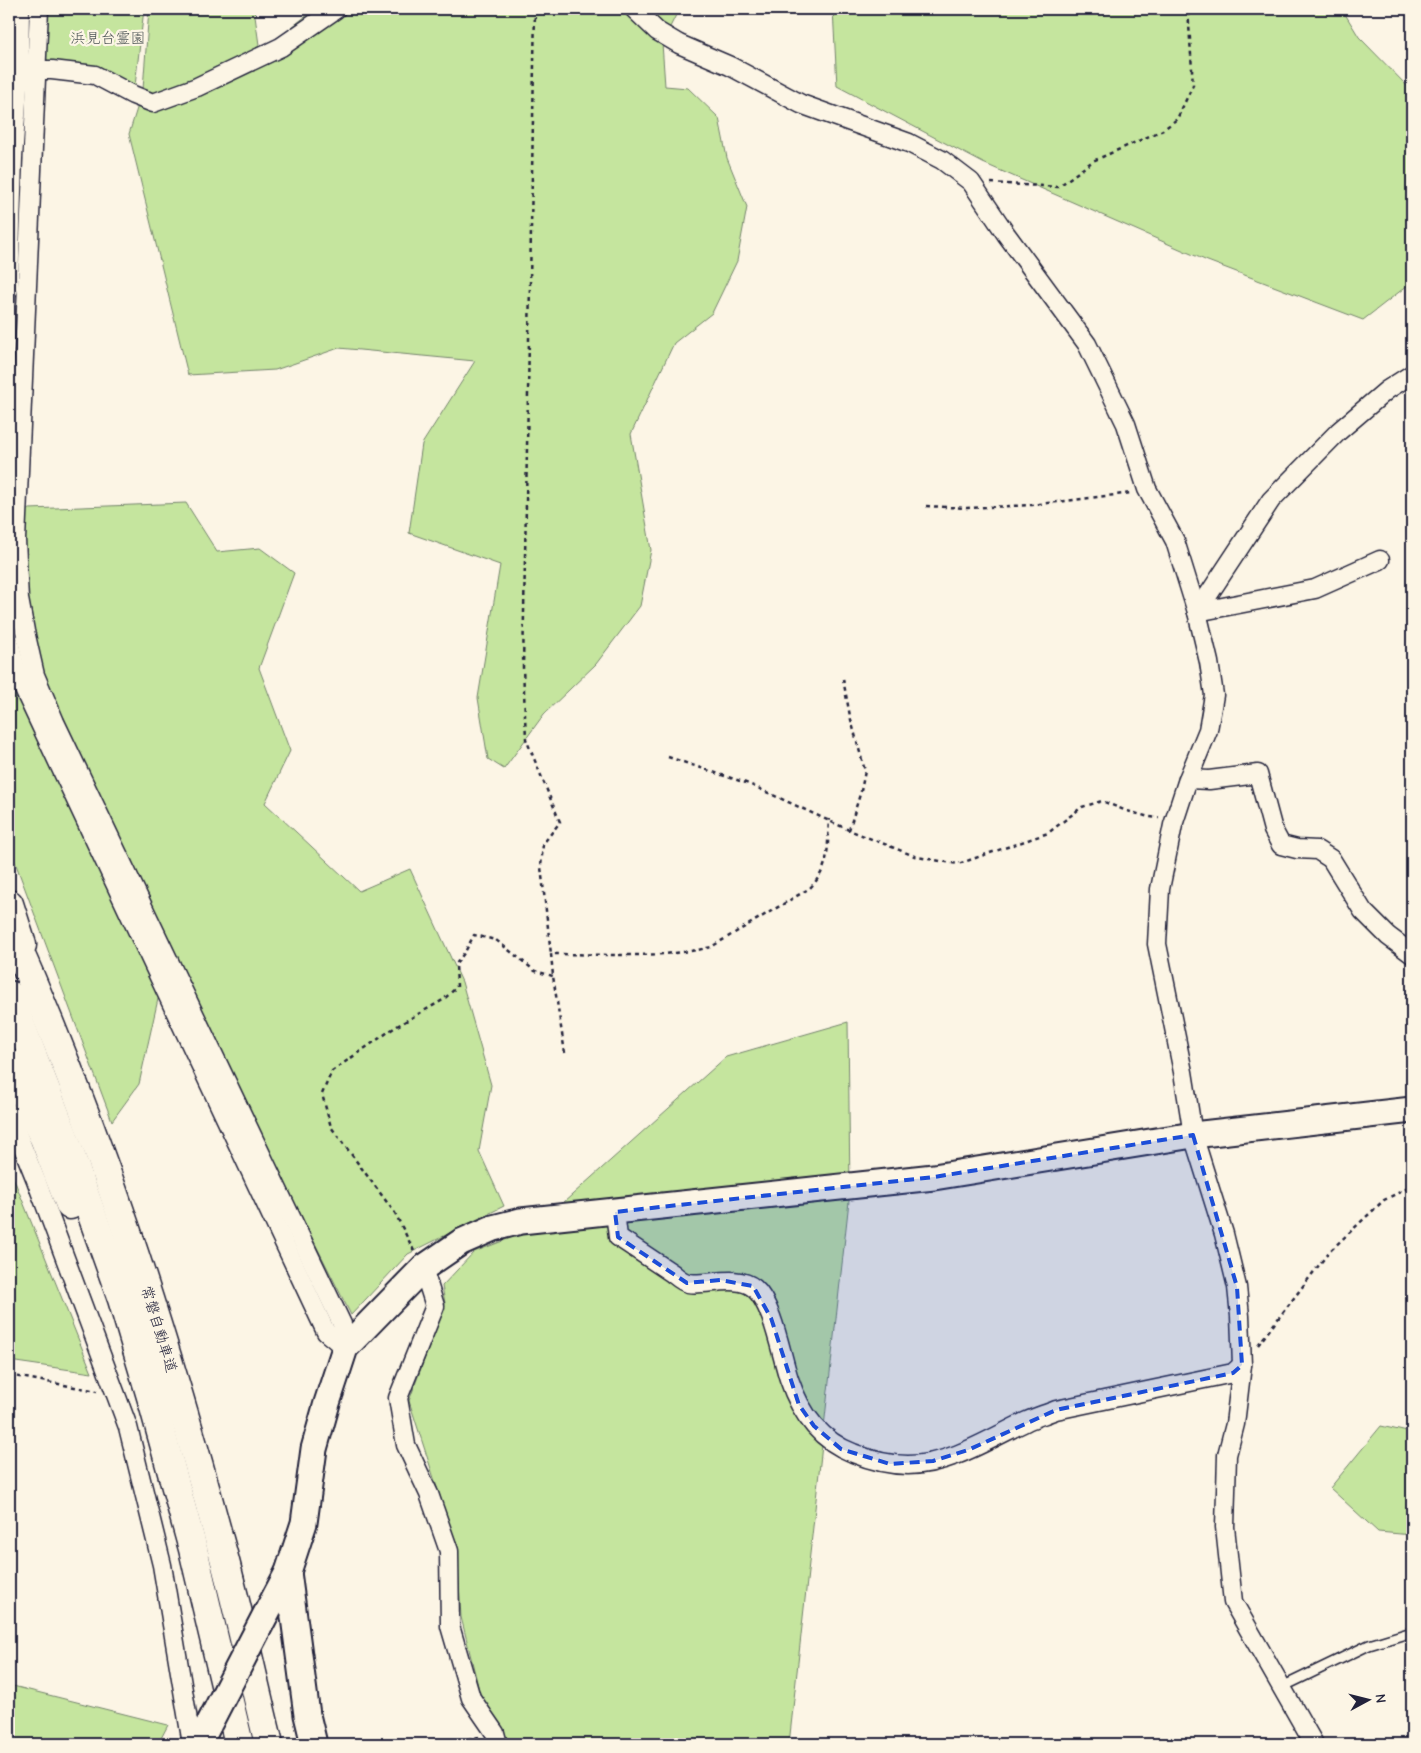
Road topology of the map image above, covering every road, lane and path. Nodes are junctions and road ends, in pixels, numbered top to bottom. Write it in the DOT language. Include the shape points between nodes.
graph roads {
  1 [pos="20,9"];
  2 [pos="39,9"];
  3 [pos="336,9"];
  4 [pos="534,9"];
  5 [pos="634,9"];
  6 [pos="1188,9"];
  7 [pos="21,72"];
  8 [pos="11,158"];
  9 [pos="971,182"];
  10 [pos="9,289"];
  11 [pos="1412,374"];
  12 [pos="1147,490"];
  13 [pos="926,506"];
  14 [pos="1380,560"];
  15 [pos="1198,612"];
  16 [pos="9,641"];
  17 [pos="843,679"];
  18 [pos="668,757"];
  19 [pos="1188,779"];
  20 [pos="829,819"];
  21 [pos="1175,819"];
  22 [pos="849,830"];
  23 [pos="9,904"];
  24 [pos="9,928"];
  25 [pos="551,954"];
  26 [pos="1412,954"];
  27 [pos="553,976"];
  28 [pos="38,993"];
  29 [pos="9,995"];
  30 [pos="565,1053"];
  31 [pos="9,1064"];
  32 [pos="1412,1110"];
  33 [pos="9,1113"];
  34 [pos="1193,1136"];
  35 [pos="1412,1186"];
  36 [pos="615,1212"];
  37 [pos="423,1268"];
  38 [pos="345,1348"];
  39 [pos="1242,1366"];
  40 [pos="9,1375"];
  41 [pos="116,1394"];
  42 [pos="152,1400"];
  43 [pos="288,1572"];
  44 [pos="1412,1632"];
  45 [pos="1282,1687"];
  46 [pos="204,1734"];
  47 [pos="496,1739"];
  48 [pos="192,1744"];
  49 [pos="239,1744"];
  50 [pos="269,1744"];
  51 [pos="314,1744"];
  52 [pos="444,1744"];
  53 [pos="1314,1744"];
  1 -- 7 [label="street"];
  2 -- 7 [label="street"];
  3 -- 7 [label="street" via="281,47 197,87 153,102 95,75 52,70"];
  4 -- 25 [label="path" via="523,667 526,739 560,822 543,844 541,867"];
  5 -- 9 [label="street" via="658,31 680,44 802,104 909,143 942,160"];
  6 -- 9 [label="path" via="1193,84 1177,119 1163,130 1093,162 1058,187"];
  7 -- 8 [label="street"];
  7 -- 38 [label="street" via="16,540 18,599 35,676 342,1324"];
  8 -- 10 [label="street"];
  9 -- 12 [label="street" via="1086,344 1126,424"];
  11 -- 15 [label="street" via="1387,390 1340,431 1271,500"];
  12 -- 13 [label="path" via="1032,505"];
  12 -- 15 [label="street" via="1174,541"];
  14 -- 15 [label="street" via="1315,589"];
  15 -- 19 [label="street" via="1214,695 1208,730"];
  16 -- 38 [label="street" via="18,677 326,1332"];
  17 -- 22 [label="path" via="864,771"];
  18 -- 20 [label="path" via="749,784"];
  19 -- 21 [label="street"];
  19 -- 26 [label="street" via="1258,774 1273,830 1281,845 1317,850 1331,859 1362,910"];
  20 -- 22 [label="path"];
  20 -- 25 [label="path" via="826,864 810,888 711,947 669,954"];
  21 -- 22 [label="path" via="1149,817 1102,801 1082,807 1048,834 958,864 918,857"];
  21 -- 34 [label="street" via="1160,889 1157,944"];
  23 -- 28 [label="highway"];
  24 -- 28 [label="highway, 常磐自動車道"];
  25 -- 27 [label="path"];
  27 -- 30 [label="path"];
  27 -- 37 [label="path" via="535,971 496,940 474,935 456,964 457,987 443,1000 397,1026 332,1072 322,1094 331,1127 396,1213"];
  28 -- 50 [label="highway, 常磐自動車道" via="86,1114 147,1290 220,1541"];
  29 -- 42 [label="highway, 常磐自動車道" via="90,1207"];
  31 -- 42 [label="highway" via="44,1138"];
  32 -- 34 [label="street"];
  33 -- 41 [label="street"];
  34 -- 36 [label="street" via="934,1177"];
  34 -- 39 [label="street" via="1237,1287"];
  35 -- 39 [label="path" via="1384,1200 1329,1252"];
  36 -- 37 [label="street" via="521,1221 493,1228 460,1242"];
  36 -- 39 [label="street" via="618,1237 687,1283 720,1280 753,1286 761,1295 771,1318 799,1405 826,1439 863,1458 910,1465 933,1461 968,1450 1056,1410 1233,1373"];
  37 -- 38 [label="street"];
  37 -- 47 [label="street" via="435,1306 398,1398 406,1445 429,1494 449,1551 450,1626 472,1698"];
  38 -- 43 [label="street" via="314,1449 304,1523"];
  39 -- 45 [label="street" via="1235,1424 1227,1455 1224,1527 1233,1602"];
  40 -- 41 [label="path"];
  41 -- 48 [label="street" via="128,1427 162,1565"];
  42 -- 49 [label="highway, 常磐自動車道" via="193,1549"];
  43 -- 46 [label="street, bridge"];
  43 -- 51 [label="street"];
  44 -- 45 [label="lane" via="1368,1645"];
  45 -- 53 [label="street"];
  47 -- 52 [label="path"];
}
